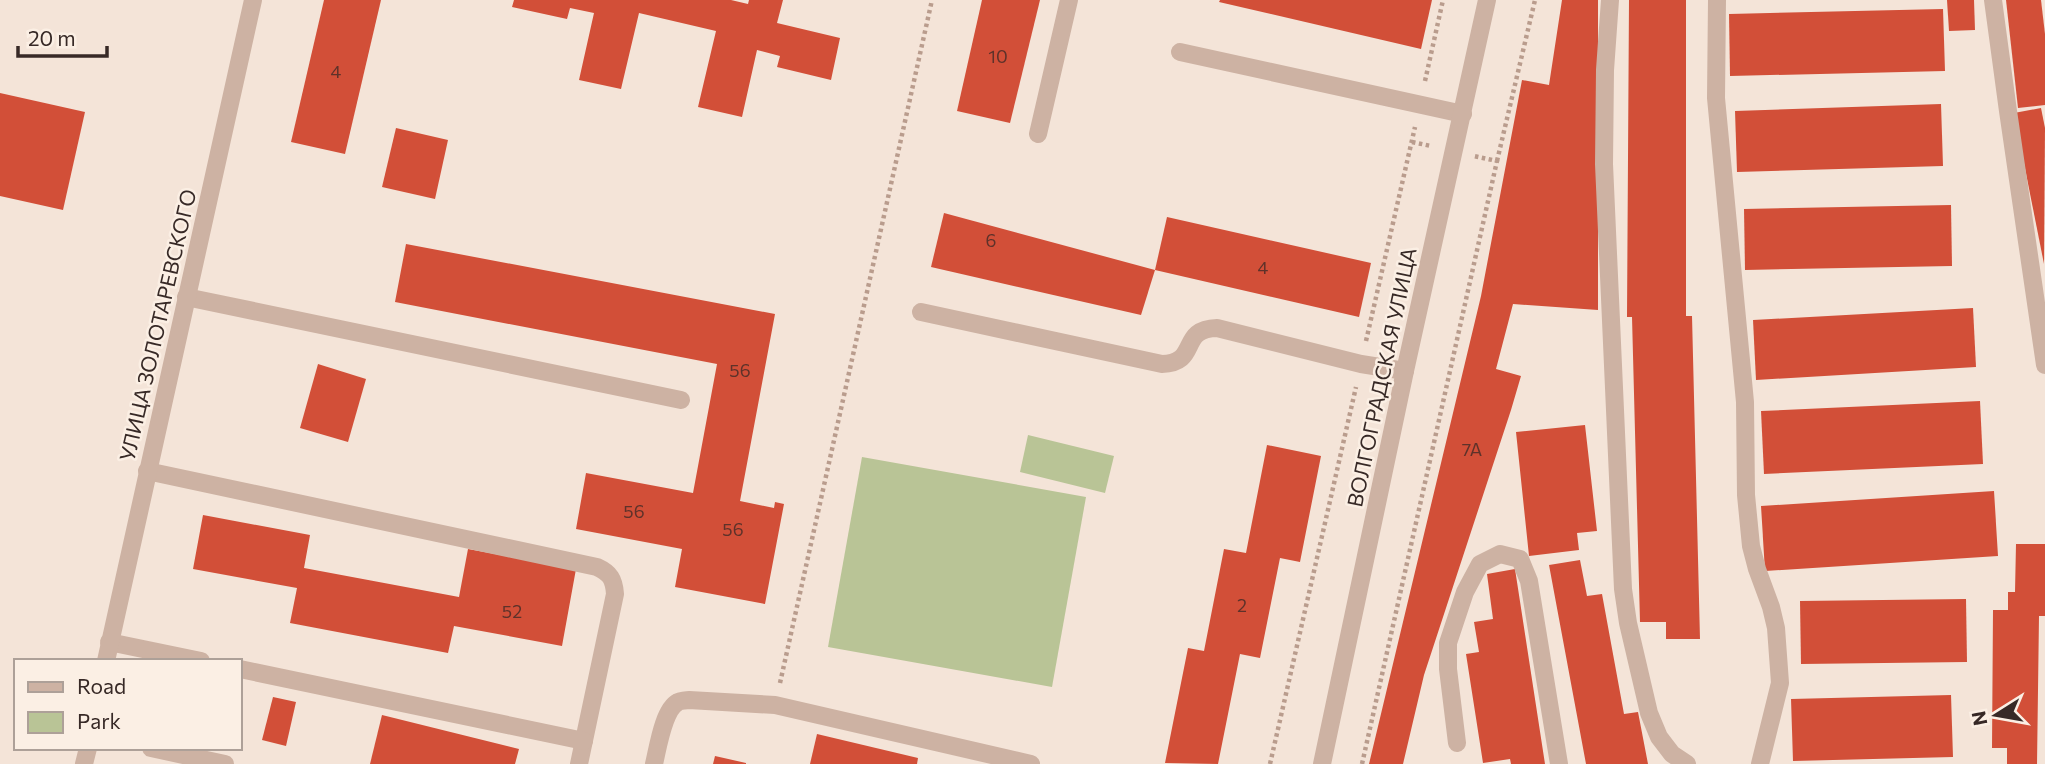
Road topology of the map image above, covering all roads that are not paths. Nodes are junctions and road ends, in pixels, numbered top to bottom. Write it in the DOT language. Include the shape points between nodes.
graph roads {
  1 [pos="253,0"];
  2 [pos="1069,0"];
  3 [pos="1488,0"];
  4 [pos="1610,0"];
  5 [pos="1717,0"];
  6 [pos="1993,0"];
  7 [pos="1180,52"];
  8 [pos="1463,114"];
  9 [pos="1038,134"];
  10 [pos="186,297"];
  11 [pos="921,312"];
  12 [pos="2045,365"];
  13 [pos="1405,371"];
  14 [pos="681,400"];
  15 [pos="147,471"];
  16 [pos="109,642"];
  17 [pos="106,659"];
  18 [pos="191,659"];
  19 [pos="242,669"];
  20 [pos="584,741"];
  21 [pos="1457,743"];
  22 [pos="160,750"];
  23 [pos="225,764"];
  24 [pos="579,764"];
  25 [pos="654,764"];
  26 [pos="1031,764"];
  27 [pos="1322,764"];
  28 [pos="1559,764"];
  29 [pos="1687,764"];
  30 [pos="1760,764"];
  1 -- 10 [label="street, УЛИЦА ЗОЛОТАРЕВСКОГО"];
  2 -- 9 [label="street"];
  3 -- 8 [label="street, ВОЛГОГРАДСКАЯ УЛИЦА"];
  4 -- 29 [label="street" via="1604,163 1623,589 1649,713 1659,737"];
  5 -- 30 [label="street" via="1716,99 1745,402 1746,495 1751,546 1776,628 1780,683"];
  6 -- 12 [label="street"];
  7 -- 8 [label="street"];
  8 -- 13 [label="street, ВОЛГОГРАДСКАЯ УЛИЦА"];
  10 -- 14 [label="street"];
  10 -- 15 [label="street, УЛИЦА ЗОЛОТАРЕВСКОГО"];
  11 -- 13 [label="street" via="1162,364 1183,358 1195,334 1217,328"];
  13 -- 27 [label="street, ВОЛГОГРАДСКАЯ УЛИЦА"];
  15 -- 16 [label="street, УЛИЦА ЗОЛОТАРЕВСКОГО"];
  15 -- 20 [label="street" via="607,572 615,594"];
  16 -- 17 [label="street, УЛИЦА ЗОЛОТАРЕВСКОГО"];
  16 -- 18 [label="street"];
  19 -- 20 [label="street"];
  20 -- 24 [label="street"];
  21 -- 28 [label="street" via="1448,643 1465,592 1480,565 1500,554 1520,559 1529,581"];
  22 -- 23 [label="street"];
  25 -- 26 [label="street" via="666,717 679,702 689,700 775,705"];
}
